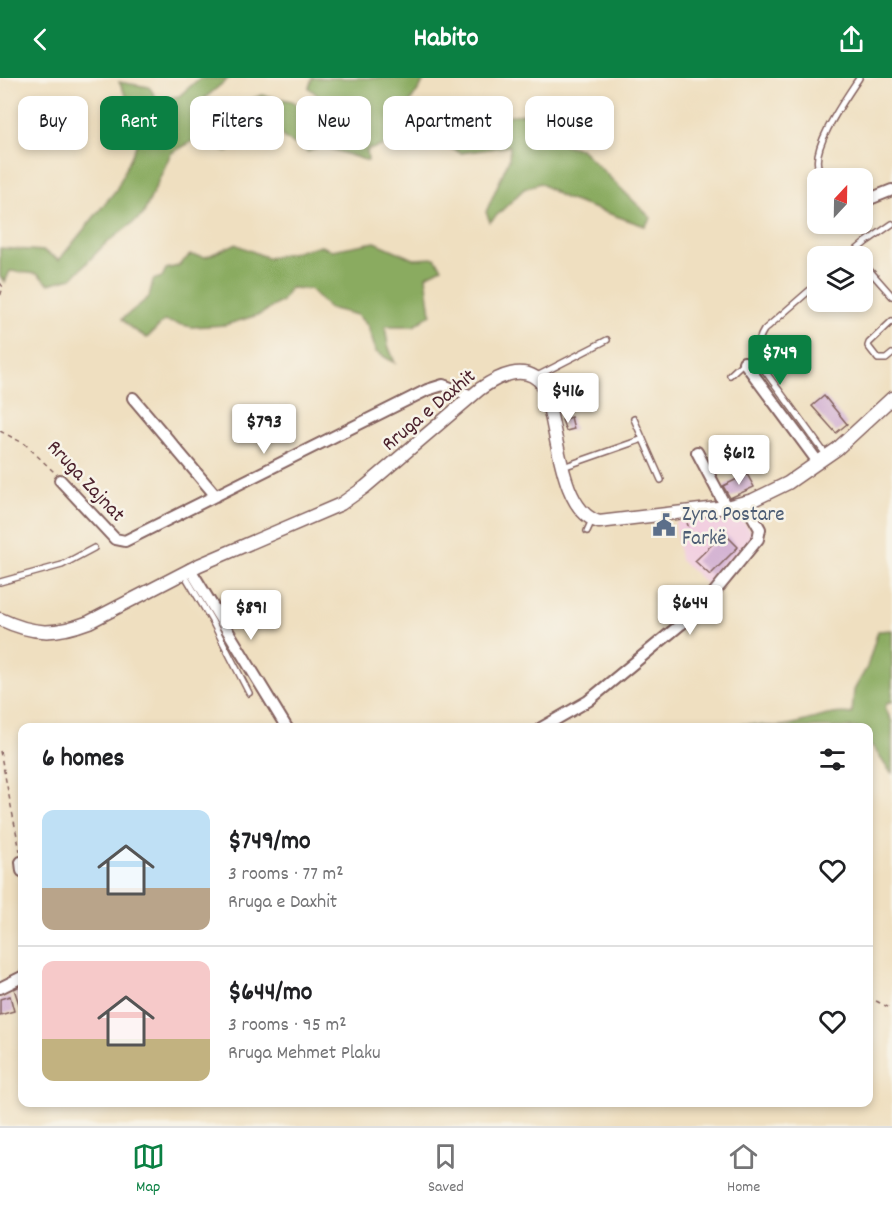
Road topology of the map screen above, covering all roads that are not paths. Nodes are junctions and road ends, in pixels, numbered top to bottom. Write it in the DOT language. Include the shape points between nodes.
graph roads {
  1 [pos="859,78"];
  2 [pos="819,168"];
  3 [pos="892,190"];
  4 [pos="873,198"];
  5 [pos="892,224"];
  6 [pos="866,246"];
  7 [pos="873,274"];
  8 [pos="807,293"];
  9 [pos="892,296"];
  10 [pos="892,321"];
  11 [pos="607,340"];
  12 [pos="892,354"];
  13 [pos="744,362"];
  14 [pos="730,375"];
  15 [pos="535,377"];
  16 [pos="472,396"];
  17 [pos="133,398"];
  18 [pos="892,398"];
  19 [pos="634,419"];
  20 [pos="643,439"];
  21 [pos="697,452"];
  22 [pos="823,459"];
  23 [pos="563,467"];
  24 [pos="60,480"];
  25 [pos="662,480"];
  26 [pos="216,496"];
  27 [pos="745,503"];
  28 [pos="726,507"];
  29 [pos="94,548"];
  30 [pos="186,571"];
  31 [pos="0,582"];
  32 [pos="0,619"];
  33 [pos="249,693"];
  34 [pos="284,723"];
  35 [pos="550,723"];
  36 [pos="18,978"];
  37 [pos="0,988"];
  1 -- 2 [label="lane" via="828,126"];
  3 -- 4 [label="street"];
  5 -- 6 [label="lane"];
  7 -- 9 [label="lane"];
  8 -- 22 [label="lane" via="764,330 757,349 760,364"];
  10 -- 12 [label="lane" via="868,346 878,359 886,360"];
  11 -- 15 [label="lane"];
  13 -- 14 [label="lane"];
  13 -- 22 [label="street"];
  15 -- 16 [label="street, Rruga e Daxhit" via="512,373 488,383"];
  15 -- 23 [label="street" via="544,388"];
  16 -- 26 [label="street, Rruga Zajnat" via="442,385 427,390"];
  16 -- 30 [label="street, Rruga e Daxhit" via="353,496"];
  17 -- 26 [label="street"];
  18 -- 22 [label="street"];
  19 -- 20 [label="lane"];
  20 -- 23 [label="lane"];
  20 -- 25 [label="lane"];
  21 -- 28 [label="street"];
  22 -- 27 [label="street" via="788,483"];
  23 -- 28 [label="street" via="589,526"];
  24 -- 26 [label="street, Rruga Zajnat" via="120,541"];
  27 -- 28 [label="street"];
  27 -- 35 [label="street" via="760,529 758,539 703,606 588,701"];
  29 -- 31 [label="lane" via="62,566"];
  30 -- 32 [label="street, Rruga e Daxhit" via="74,628 35,632"];
  30 -- 33 [label="lane"];
  30 -- 34 [label="street"];
  36 -- 37 [label="street"];
}
